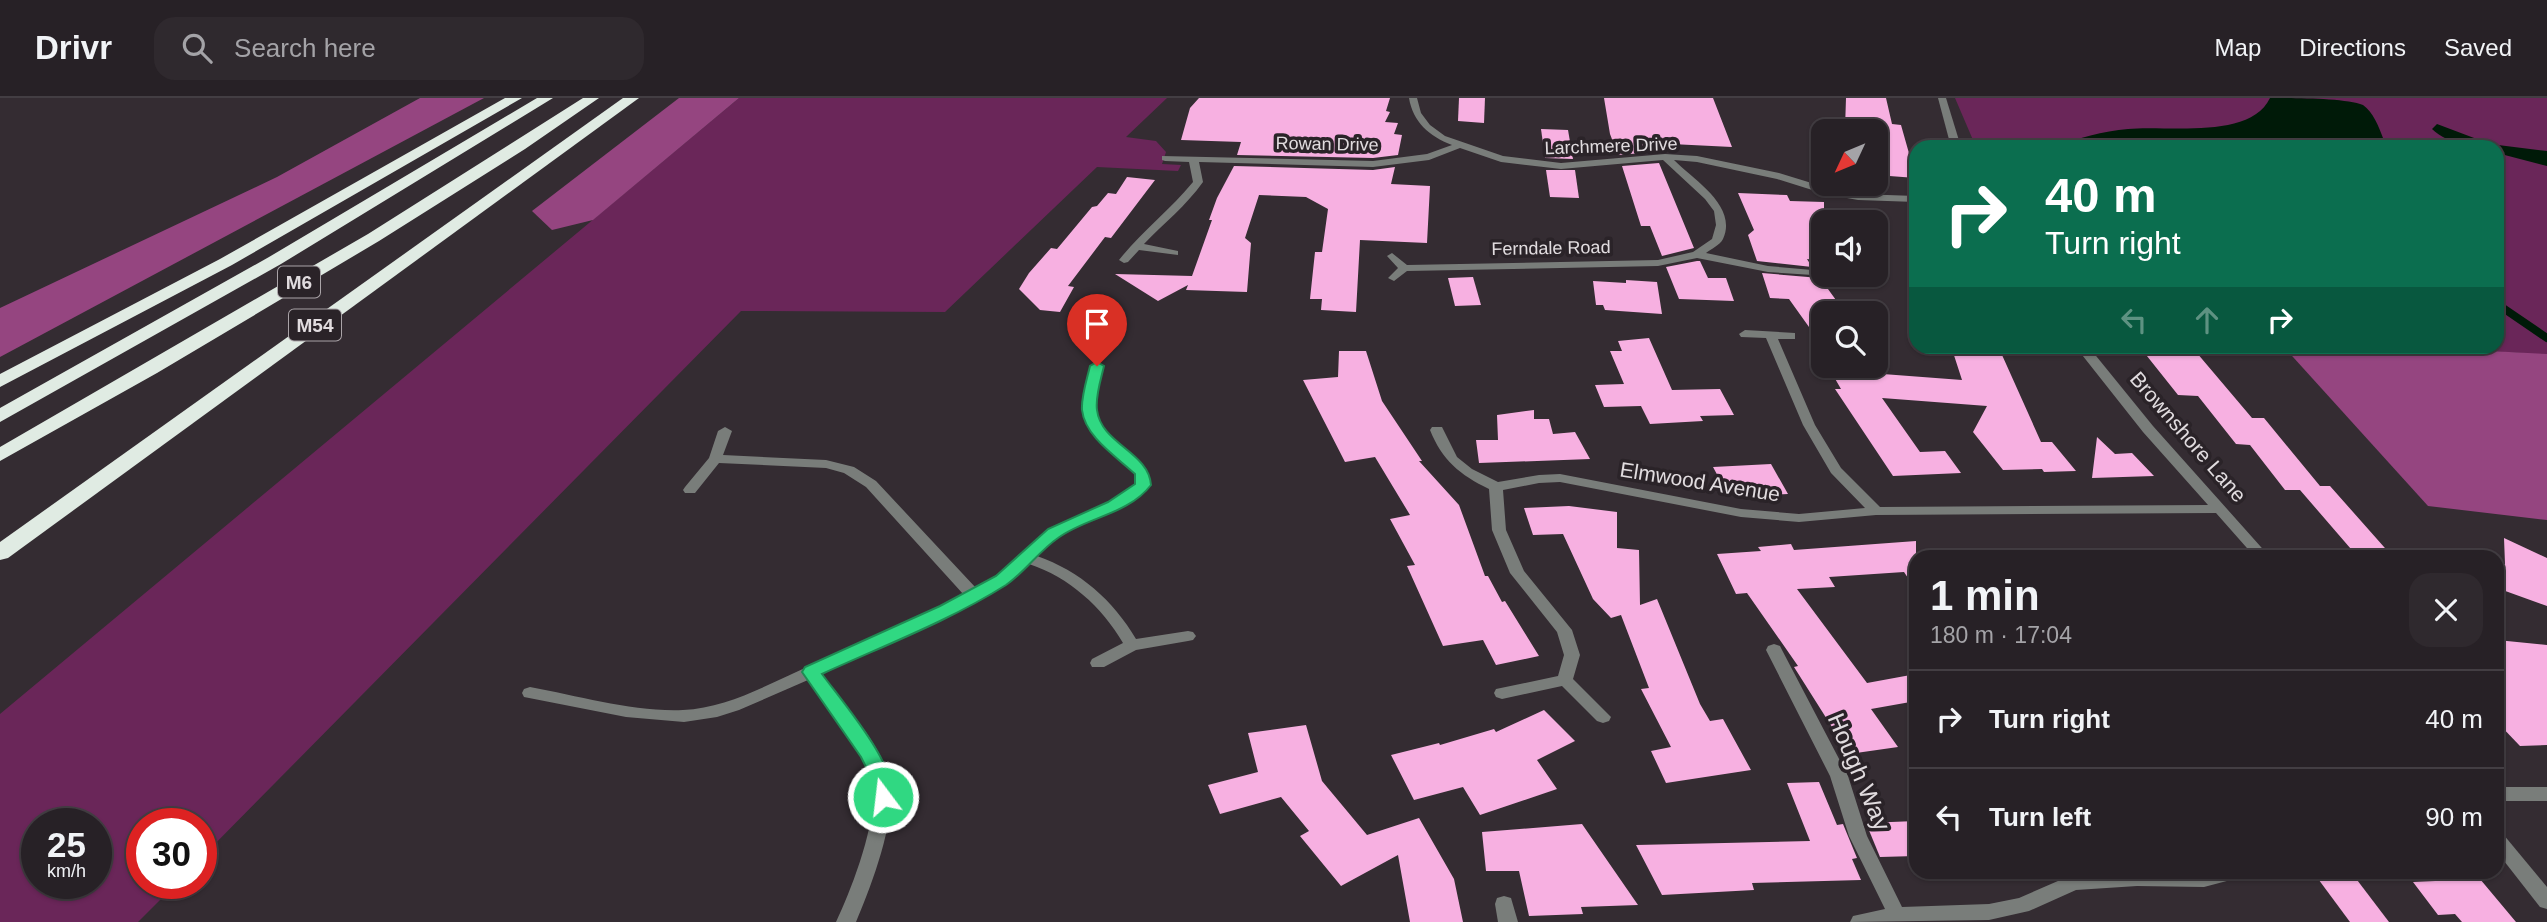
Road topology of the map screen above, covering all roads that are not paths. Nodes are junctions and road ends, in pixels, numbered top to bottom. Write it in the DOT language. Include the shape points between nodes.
graph roads {
  1 [pos="514,98"];
  2 [pos="546,98"];
  3 [pos="592,98"];
  4 [pos="610,98"];
  5 [pos="632,98"];
  6 [pos="1413,98"];
  7 [pos="1942,98"];
  8 [pos="1954,140"];
  9 [pos="1459,145"];
  10 [pos="1665,157"];
  11 [pos="1165,158"];
  12 [pos="1193,159"];
  13 [pos="1909,199"];
  14 [pos="371,204"];
  15 [pos="1140,247"];
  16 [pos="1174,253"];
  17 [pos="1697,255"];
  18 [pos="1392,256"];
  19 [pos="1124,260"];
  20 [pos="1404,268"];
  21 [pos="1811,273"];
  22 [pos="1394,278"];
  23 [pos="1745,334"];
  24 [pos="1771,336"];
  25 [pos="1791,336"];
  26 [pos="285,347"];
  27 [pos="2087,354"];
  28 [pos="1097,366"];
  29 [pos="0,381"];
  30 [pos="0,391"];
  31 [pos="0,416"];
  32 [pos="1437,430"];
  33 [pos="725,431"];
  34 [pos="0,454"];
  35 [pos="715,459"];
  36 [pos="1496,487"];
  37 [pos="690,490"];
  38 [pos="2220,509"];
  39 [pos="1876,511"];
  40 [pos="2257,550"];
  41 [pos="0,553"];
  42 [pos="1027,558"];
  43 [pos="973,595"];
  44 [pos="1188,636"];
  45 [pos="1132,645"];
  46 [pos="1774,650"];
  47 [pos="1098,663"];
  48 [pos="811,672"];
  49 [pos="1565,680"];
  50 [pos="530,693"];
  51 [pos="1502,693"];
  52 [pos="1603,717"];
  53 [pos="2504,794"];
  54 [pos="2547,794"];
  55 [pos="2504,848"];
  56 [pos="2121,879"];
  57 [pos="2547,901"];
  58 [pos="1897,915"];
  59 [pos="846,922"];
  60 [pos="1860,922"];
  1 -- 29 [label="highway" via="226,262"];
  2 -- 14 [label="highway, M6"];
  3 -- 34 [label="highway, M6" via="383,232"];
  4 -- 26 [label="highway" via="323,307"];
  5 -- 26 [label="highway, M54"];
  6 -- 9 [label="street, Larchmere Drive" via="1416,113 1427,127"];
  7 -- 8 [label="street"];
  9 -- 10 [label="street, Larchmere Drive" via="1501,159 1551,165"];
  9 -- 12 [label="street, Rowan Drive" via="1429,157 1373,164"];
  10 -- 13 [label="street, Larchmere Drive" via="1734,166 1858,197"];
  10 -- 17 [label="street" via="1720,211 1717,240"];
  11 -- 12 [label="street, Rowan Drive"];
  12 -- 15 [label="street" via="1198,182"];
  14 -- 30 [label="highway" via="307,230"];
  14 -- 31 [label="highway, M6"];
  15 -- 16 [label="street"];
  15 -- 19 [label="street"];
  17 -- 20 [label="street, Ferndale Road" via="1658,263"];
  17 -- 21 [label="street, Ferndale Road"];
  18 -- 20 [label="street"];
  20 -- 22 [label="street"];
  23 -- 24 [label="street"];
  24 -- 25 [label="street"];
  24 -- 39 [label="street" via="1836,470"];
  26 -- 41 [label="highway, M54"];
  27 -- 38 [label="street, Brownshore Lane"];
  28 -- 42 [label="street" via="1089,408 1092,421 1142,473 1143,485 1113,506 1053,533"];
  32 -- 36 [label="street" via="1452,461"];
  33 -- 35 [label="street"];
  35 -- 37 [label="street"];
  35 -- 43 [label="street" via="826,464 849,470 871,484"];
  36 -- 39 [label="street, Elmwood Avenue" via="1560,478 1741,513 1799,518"];
  36 -- 49 [label="street" via="1499,530 1517,573 1544,603 1568,642 1572,654"];
  38 -- 39 [label="street, Elmwood Avenue"];
  38 -- 40 [label="street, Brownshore Lane"];
  42 -- 43 [label="street" via="1002,580"];
  42 -- 45 [label="street" via="1076,580 1124,630"];
  43 -- 48 [label="street"];
  44 -- 45 [label="street"];
  45 -- 47 [label="street"];
  46 -- 58 [label="street, Hough Way" via="1839,776 1858,836"];
  48 -- 50 [label="street" via="746,701 685,716"];
  48 -- 59 [label="street" via="881,777 881,817"];
  49 -- 51 [label="street"];
  49 -- 52 [label="street"];
  53 -- 54 [label="street"];
  55 -- 57 [label="street"];
  56 -- 58 [label="street" via="2074,882 2022,905 1989,912"];
  58 -- 60 [label="street"];
}
